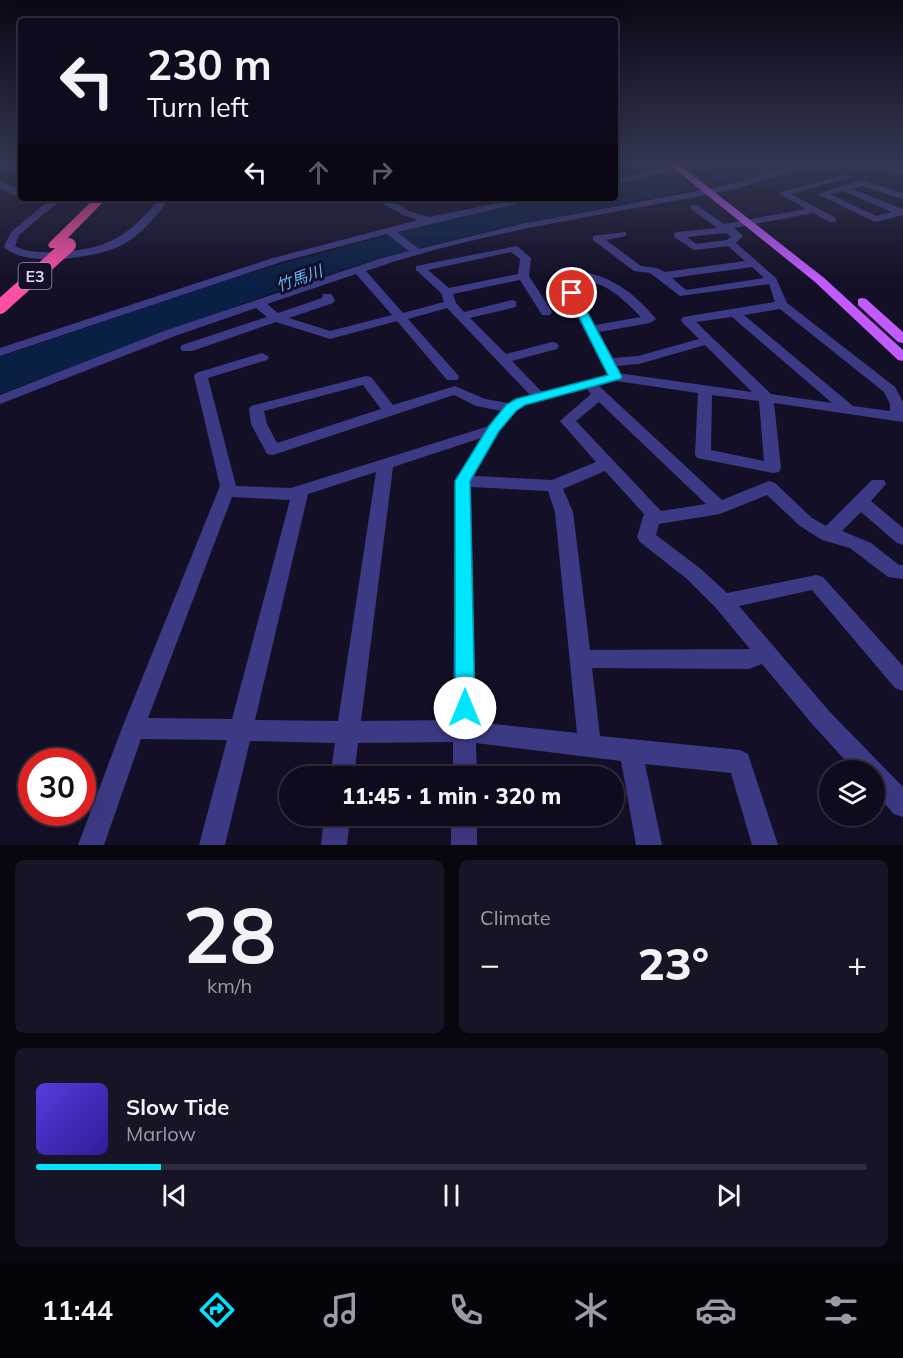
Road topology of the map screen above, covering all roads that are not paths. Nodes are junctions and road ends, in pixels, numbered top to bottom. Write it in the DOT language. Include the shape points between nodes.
graph roads {
  1 [pos="54,201"];
  2 [pos="97,201"];
  3 [pos="112,201"];
  4 [pos="162,201"];
  5 [pos="384,201"];
  6 [pos="520,201"];
  7 [pos="650,201"];
  8 [pos="728,201"];
  9 [pos="799,201"];
  10 [pos="838,201"];
  11 [pos="876,201"];
  12 [pos="694,207"];
  13 [pos="816,210"];
  14 [pos="902,212"];
  15 [pos="429,220"];
  16 [pos="833,220"];
  17 [pos="755,222"];
  18 [pos="726,228"];
  19 [pos="388,230"];
  20 [pos="501,231"];
  21 [pos="15,234"];
  22 [pos="621,234"];
  23 [pos="0,238"];
  24 [pos="730,243"];
  25 [pos="513,248"];
  26 [pos="418,253"];
  27 [pos="755,263"];
  28 [pos="360,271"];
  29 [pos="523,276"];
  30 [pos="663,276"];
  31 [pos="772,280"];
  32 [pos="0,292"];
  33 [pos="327,296"];
  34 [pos="448,298"];
  35 [pos="257,303"];
  36 [pos="512,304"];
  37 [pos="782,305"];
  38 [pos="0,307"];
  39 [pos="546,312"];
  40 [pos="735,313"];
  41 [pos="400,316"];
  42 [pos="463,316"];
  43 [pos="277,318"];
  44 [pos="591,330"];
  45 [pos="903,339"];
  46 [pos="708,340"];
  47 [pos="552,346"];
  48 [pos="187,348"];
  49 [pos="0,352"];
  50 [pos="262,357"];
  51 [pos="903,357"];
  52 [pos="503,358"];
  53 [pos="608,363"];
  54 [pos="452,377"];
  55 [pos="616,377"];
  56 [pos="594,388"];
  57 [pos="705,389"];
  58 [pos="766,397"];
  59 [pos="540,398"];
  60 [pos="0,400"];
  61 [pos="511,408"];
  62 [pos="847,408"];
  63 [pos="390,411"];
  64 [pos="900,416"];
  65 [pos="494,429"];
  66 [pos="607,464"];
  67 [pos="385,465"];
  68 [pos="463,481"];
  69 [pos="878,484"];
  70 [pos="554,486"];
  71 [pos="301,490"];
  72 [pos="226,491"];
  73 [pos="862,503"];
  74 [pos="720,508"];
  75 [pos="651,519"];
  76 [pos="828,535"];
  77 [pos="903,538"];
  78 [pos="903,572"];
  79 [pos="723,602"];
  80 [pos="765,652"];
  81 [pos="580,659"];
  82 [pos="903,681"];
  83 [pos="133,728"];
  84 [pos="240,730"];
  85 [pos="465,731"];
  86 [pos="348,732"];
  87 [pos="590,746"];
  88 [pos="631,751"];
  89 [pos="861,760"];
  90 [pos="343,766"];
  91 [pos="465,766"];
  92 [pos="885,786"];
  93 [pos="903,805"];
  94 [pos="336,826"];
  95 [pos="464,826"];
  96 [pos="91,845"];
  97 [pos="212,845"];
  98 [pos="334,845"];
  99 [pos="464,845"];
  100 [pos="649,845"];
  101 [pos="765,845"];
  1 -- 21 [label="street"];
  2 -- 32 [label="highway, E3"];
  3 -- 38 [label="highway, E3, bridge"];
  4 -- 21 [label="street" via="135,233 103,250 31,255 9,247"];
  5 -- 15 [label="street"];
  6 -- 15 [label="street"];
  7 -- 20 [label="street"];
  8 -- 17 [label="main road"];
  9 -- 13 [label="street"];
  10 -- 14 [label="street" via="875,219"];
  11 -- 14 [label="street"];
  12 -- 18 [label="street"];
  13 -- 16 [label="street"];
  13 -- 17 [label="street"];
  15 -- 19 [label="street"];
  17 -- 18 [label="street"];
  17 -- 45 [label="main road" via="874,312"];
  17 -- 51 [label="main road" via="864,316"];
  18 -- 24 [label="street" via="738,236"];
  18 -- 24 [label="street" via="678,235 694,247"];
  19 -- 26 [label="street"];
  19 -- 49 [label="street" via="228,275"];
  20 -- 25 [label="street"];
  20 -- 26 [label="street"];
  21 -- 23 [label="street"];
  22 -- 30 [label="street" via="597,238 638,269 653,270"];
  24 -- 27 [label="street"];
  25 -- 29 [label="street" via="526,258"];
  25 -- 34 [label="street" via="420,268"];
  26 -- 28 [label="street"];
  27 -- 30 [label="street"];
  27 -- 31 [label="street"];
  28 -- 35 [label="street"];
  28 -- 41 [label="street"];
  29 -- 34 [label="street"];
  29 -- 39 [label="street"];
  30 -- 31 [label="street" via="684,294"];
  31 -- 37 [label="street"];
  33 -- 43 [label="street" via="329,300"];
  34 -- 41 [label="street"];
  34 -- 42 [label="street"];
  35 -- 43 [label="street"];
  35 -- 60 [label="street"];
  36 -- 42 [label="street"];
  37 -- 40 [label="street"];
  37 -- 64 [label="street" via="890,390"];
  40 -- 46 [label="street" via="687,320"];
  40 -- 62 [label="street"];
  41 -- 43 [label="street" via="330,335"];
  41 -- 54 [label="street"];
  42 -- 52 [label="street"];
  43 -- 48 [label="street"];
  44 -- 44 [label="street" via="577,303 562,275 594,276 618,287 650,319"];
  44 -- 53 [label="street"];
  46 -- 53 [label="street" via="639,360"];
  46 -- 58 [label="street"];
  47 -- 52 [label="street"];
  50 -- 72 [label="street" via="201,376 228,486"];
  52 -- 59 [label="street"];
  53 -- 55 [label="street"];
  55 -- 56 [label="street"];
  55 -- 57 [label="street"];
  56 -- 59 [label="street"];
  56 -- 66 [label="street" via="567,421"];
  56 -- 74 [label="street"];
  57 -- 58 [label="street"];
  57 -- 58 [label="street" via="703,454 773,468"];
  58 -- 62 [label="street"];
  59 -- 61 [label="street"];
  61 -- 63 [label="street" via="481,403 454,390"];
  61 -- 65 [label="street"];
  62 -- 64 [label="street"];
  63 -- 63 [label="street" via="273,450 256,409 366,380"];
  65 -- 67 [label="street"];
  65 -- 68 [label="street"];
  66 -- 70 [label="street"];
  66 -- 75 [label="street" via="653,513"];
  67 -- 71 [label="street"];
  67 -- 86 [label="street"];
  68 -- 70 [label="street"];
  68 -- 85 [label="street"];
  69 -- 73 [label="street"];
  70 -- 81 [label="street" via="564,512"];
  71 -- 72 [label="street" via="291,494"];
  71 -- 84 [label="street"];
  72 -- 83 [label="street"];
  73 -- 76 [label="street"];
  73 -- 77 [label="street"];
  74 -- 75 [label="street"];
  74 -- 76 [label="street" via="769,487 806,522"];
  75 -- 79 [label="street" via="646,537"];
  76 -- 78 [label="street" via="864,546 895,572"];
  79 -- 80 [label="street"];
  79 -- 82 [label="street" via="816,582"];
  80 -- 81 [label="street" via="749,660"];
  80 -- 89 [label="street"];
  81 -- 87 [label="street"];
  83 -- 84 [label="street"];
  83 -- 96 [label="street"];
  84 -- 86 [label="street"];
  84 -- 97 [label="street"];
  85 -- 86 [label="street"];
  85 -- 87 [label="street"];
  85 -- 91 [label="street"];
  86 -- 90 [label="street"];
  87 -- 88 [label="street"];
  88 -- 100 [label="street"];
  88 -- 101 [label="street" via="740,762"];
  92 -- 93 [label="street"];
  94 -- 98 [label="street"];
  95 -- 99 [label="street"];
}
